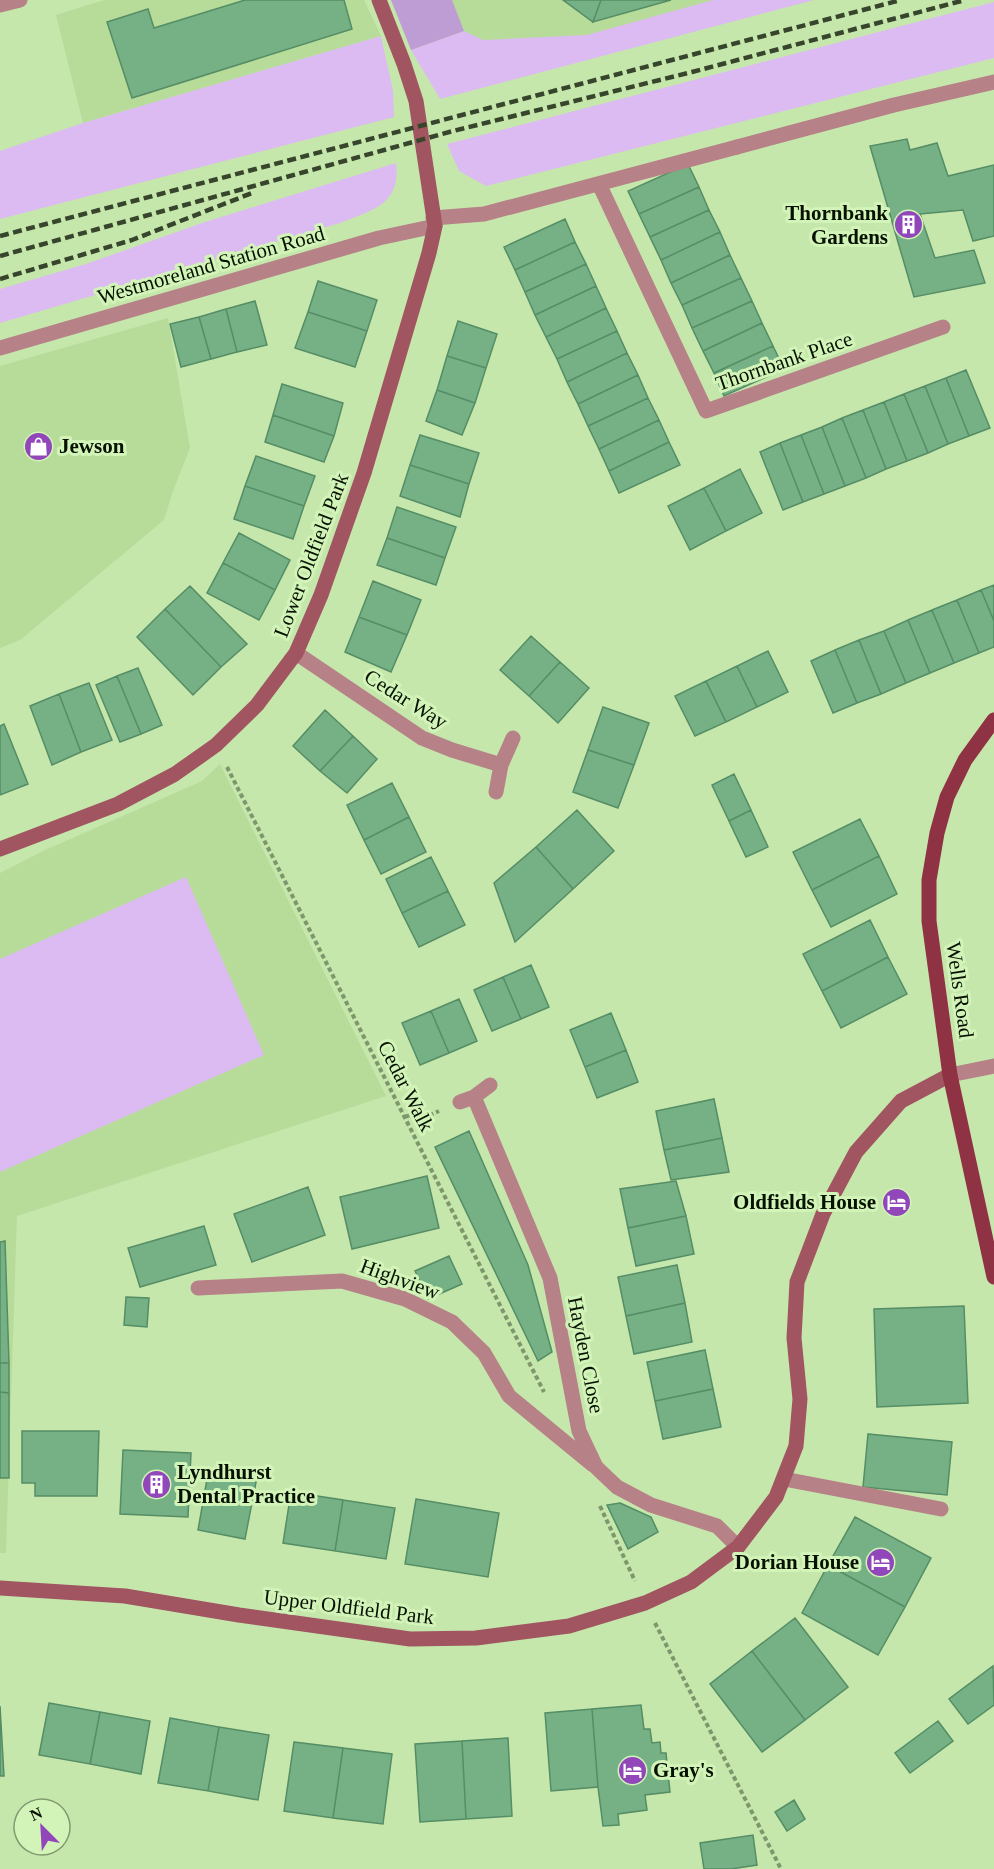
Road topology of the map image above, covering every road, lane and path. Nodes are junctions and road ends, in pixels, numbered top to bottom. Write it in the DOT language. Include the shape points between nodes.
graph roads {
  1 [pos="20,0"];
  2 [pos="379,0"];
  3 [pos="0,5"];
  4 [pos="994,82"];
  5 [pos="599,184"];
  6 [pos="434,222"];
  7 [pos="943,327"];
  8 [pos="0,348"];
  9 [pos="296,653"];
  10 [pos="994,720"];
  11 [pos="513,738"];
  12 [pos="216,745"];
  13 [pos="501,765"];
  14 [pos="496,792"];
  15 [pos="0,849"];
  16 [pos="994,1066"];
  17 [pos="950,1075"];
  18 [pos="490,1085"];
  19 [pos="467,1099"];
  20 [pos="405,1117"];
  21 [pos="994,1277"];
  22 [pos="198,1288"];
  23 [pos="548,1398"];
  24 [pos="596,1467"];
  25 [pos="784,1479"];
  26 [pos="598,1501"];
  27 [pos="941,1509"];
  28 [pos="738,1547"];
  29 [pos="0,1588"];
  30 [pos="645,1603"];
  31 [pos="781,1869"];
  1 -- 3 [label="street"];
  2 -- 6 [label="street" via="416,101"];
  4 -- 5 [label="street"];
  5 -- 6 [label="street" via="484,214"];
  5 -- 7 [label="street, Thornbank Place" via="706,411"];
  6 -- 8 [label="street, Westmoreland Station Road"];
  6 -- 9 [label="street, Lower Oldfield Park" via="426,264 364,473"];
  9 -- 12 [label="street, Lower Oldfield Park" via="257,705"];
  9 -- 13 [label="street, Cedar Way" via="422,738"];
  10 -- 17 [label="main road, Wells Road" via="965,760 947,797 929,880 929,921"];
  11 -- 13 [label="street"];
  12 -- 15 [label="street, Lower Oldfield Park" via="175,774 118,804"];
  12 -- 20 [label="path, Cedar Walk"];
  13 -- 14 [label="street"];
  16 -- 17 [label="street"];
  17 -- 21 [label="main road, Wells Road"];
  17 -- 25 [label="street, Upper Oldfield Park" via="901,1101 856,1152 823,1214 797,1282 794,1338 800,1399 796,1446"];
  18 -- 19 [label="street"];
  19 -- 20 [label="path" via="417,1121 413,1114"];
  19 -- 24 [label="street, Hayden Close" via="550,1278 579,1431"];
  20 -- 23 [label="path, Cedar Walk"];
  22 -- 24 [label="street, Highview" via="342,1281 405,1299 452,1322 484,1353 509,1396"];
  24 -- 28 [label="street, Hayden Close" via="618,1487 651,1504 717,1526"];
  25 -- 27 [label="street"];
  25 -- 28 [label="street, Upper Oldfield Park" via="776,1497"];
  26 -- 30 [label="path"];
  28 -- 30 [label="street, Upper Oldfield Park" via="691,1582"];
  29 -- 30 [label="street, Upper Oldfield Park" via="125,1596 410,1639 476,1638 569,1626"];
  30 -- 31 [label="path"];
}
